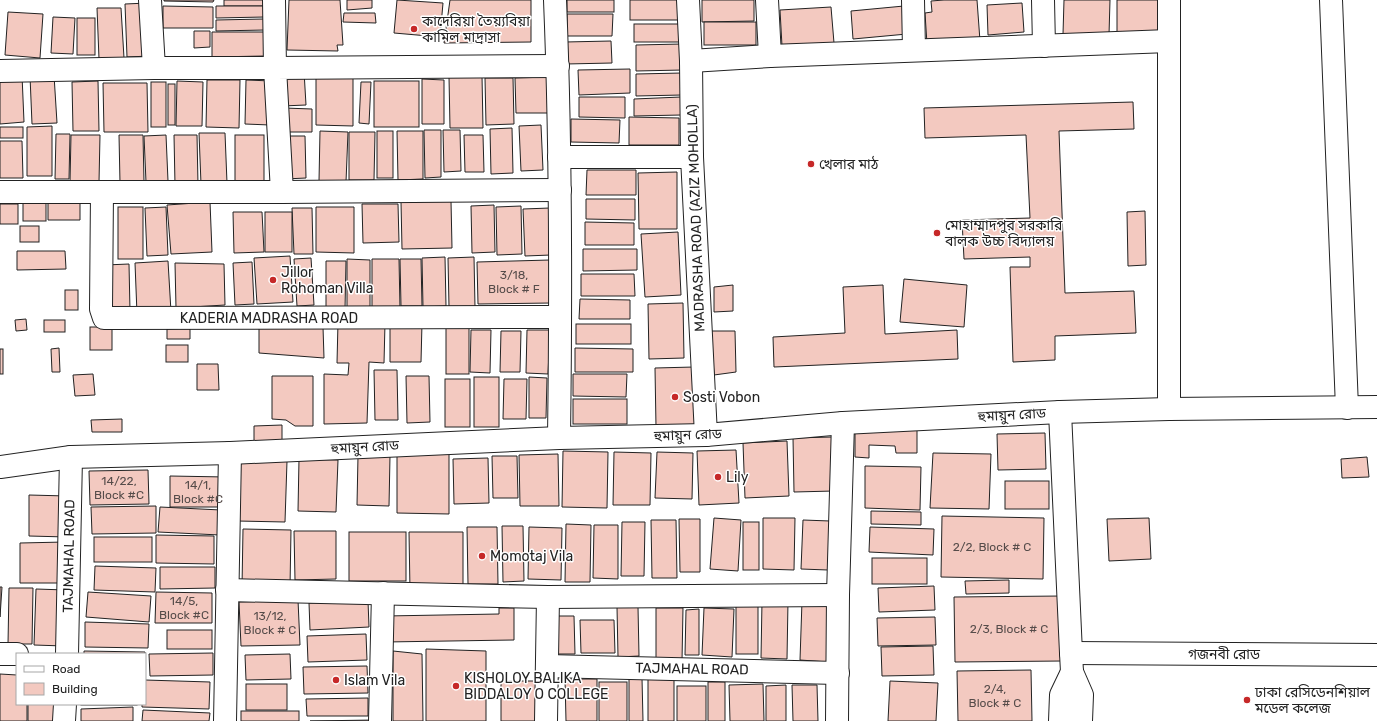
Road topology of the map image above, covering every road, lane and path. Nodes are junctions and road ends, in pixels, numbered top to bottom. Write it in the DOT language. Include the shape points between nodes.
graph roads {
  1 [pos="150,0"];
  2 [pos="274,0"];
  3 [pos="555,0"];
  4 [pos="688,0"];
  5 [pos="767,0"];
  6 [pos="912,0"];
  7 [pos="1043,0"];
  8 [pos="1168,0"];
  9 [pos="1332,0"];
  10 [pos="1168,41"];
  11 [pos="1044,46"];
  12 [pos="914,50"];
  13 [pos="770,56"];
  14 [pos="690,61"];
  15 [pos="558,66"];
  16 [pos="154,68"];
  17 [pos="275,68"];
  18 [pos="0,71"];
  19 [pos="559,157"];
  20 [pos="692,157"];
  21 [pos="560,190"];
  22 [pos="0,192"];
  23 [pos="102,192"];
  24 [pos="282,192"];
  25 [pos="560,317"];
  26 [pos="1377,407"];
  27 [pos="1347,408"];
  28 [pos="1169,409"];
  29 [pos="1060,412"];
  30 [pos="843,423"];
  31 [pos="706,435"];
  32 [pos="559,438"];
  33 [pos="230,453"];
  34 [pos="71,457"];
  35 [pos="0,467"];
  36 [pos="227,590"];
  37 [pos="383,593"];
  38 [pos="838,595"];
  39 [pos="548,597"];
  40 [pos="67,653"];
  41 [pos="0,654"];
  42 [pos="16,654"];
  43 [pos="1377,655"];
  44 [pos="1071,663"];
  45 [pos="547,666"];
  46 [pos="838,672"];
  47 [pos="65,705"];
  48 [pos="64,721"];
  49 [pos="225,721"];
  50 [pos="380,721"];
  51 [pos="546,721"];
  52 [pos="837,721"];
  53 [pos="1060,721"];
  54 [pos="1081,721"];
  1 -- 16 [label="street"];
  2 -- 17 [label="street"];
  3 -- 15 [label="street"];
  4 -- 14 [label="street, MADRASHA ROAD (AZIZ MOHOLLA)"];
  5 -- 13 [label="street"];
  6 -- 12 [label="street"];
  7 -- 11 [label="street"];
  8 -- 10 [label="street"];
  9 -- 27 [label="street"];
  10 -- 11 [label="street"];
  10 -- 28 [label="street"];
  11 -- 12 [label="street"];
  12 -- 13 [label="street"];
  13 -- 14 [label="street"];
  14 -- 20 [label="street, MADRASHA ROAD (AZIZ MOHOLLA)"];
  15 -- 17 [label="street"];
  15 -- 19 [label="street"];
  16 -- 17 [label="street"];
  16 -- 18 [label="street"];
  17 -- 24 [label="street"];
  19 -- 20 [label="street"];
  19 -- 21 [label="street"];
  20 -- 31 [label="street, MADRASHA ROAD (AZIZ MOHOLLA)"];
  21 -- 24 [label="street"];
  21 -- 25 [label="street"];
  22 -- 23 [label="street"];
  23 -- 24 [label="street"];
  23 -- 25 [label="street, KADERIA MADRASHA ROAD" via="101,309 104,318"];
  25 -- 32 [label="street"];
  26 -- 27 [label="street, হুমায়ুন রোড"];
  27 -- 28 [label="street, হুমায়ুন রোড"];
  28 -- 29 [label="street, হুমায়ুন রোড"];
  29 -- 30 [label="street, হুমায়ুন রোড"];
  29 -- 44 [label="street"];
  30 -- 31 [label="street, হুমায়ুন রোড"];
  30 -- 38 [label="street"];
  31 -- 32 [label="street, হুমায়ুন রোড"];
  32 -- 33 [label="street, হুমায়ুন রোড"];
  33 -- 34 [label="street, হুমায়ুন রোড"];
  33 -- 36 [label="street"];
  34 -- 35 [label="street, হুমায়ুন রোড"];
  34 -- 40 [label="street, TAJMAHAL ROAD"];
  36 -- 37 [label="street"];
  36 -- 49 [label="street"];
  37 -- 39 [label="street"];
  37 -- 50 [label="street"];
  38 -- 39 [label="street"];
  38 -- 46 [label="street"];
  39 -- 45 [label="street"];
  41 -- 42 [label="street"];
  43 -- 44 [label="street, গজনবী রোড"];
  44 -- 53 [label="street" via="1061,695"];
  44 -- 54 [label="street" via="1082,696"];
  45 -- 46 [label="street, TAJMAHAL ROAD"];
  45 -- 51 [label="street"];
  46 -- 52 [label="street"];
  47 -- 48 [label="street"];
}
